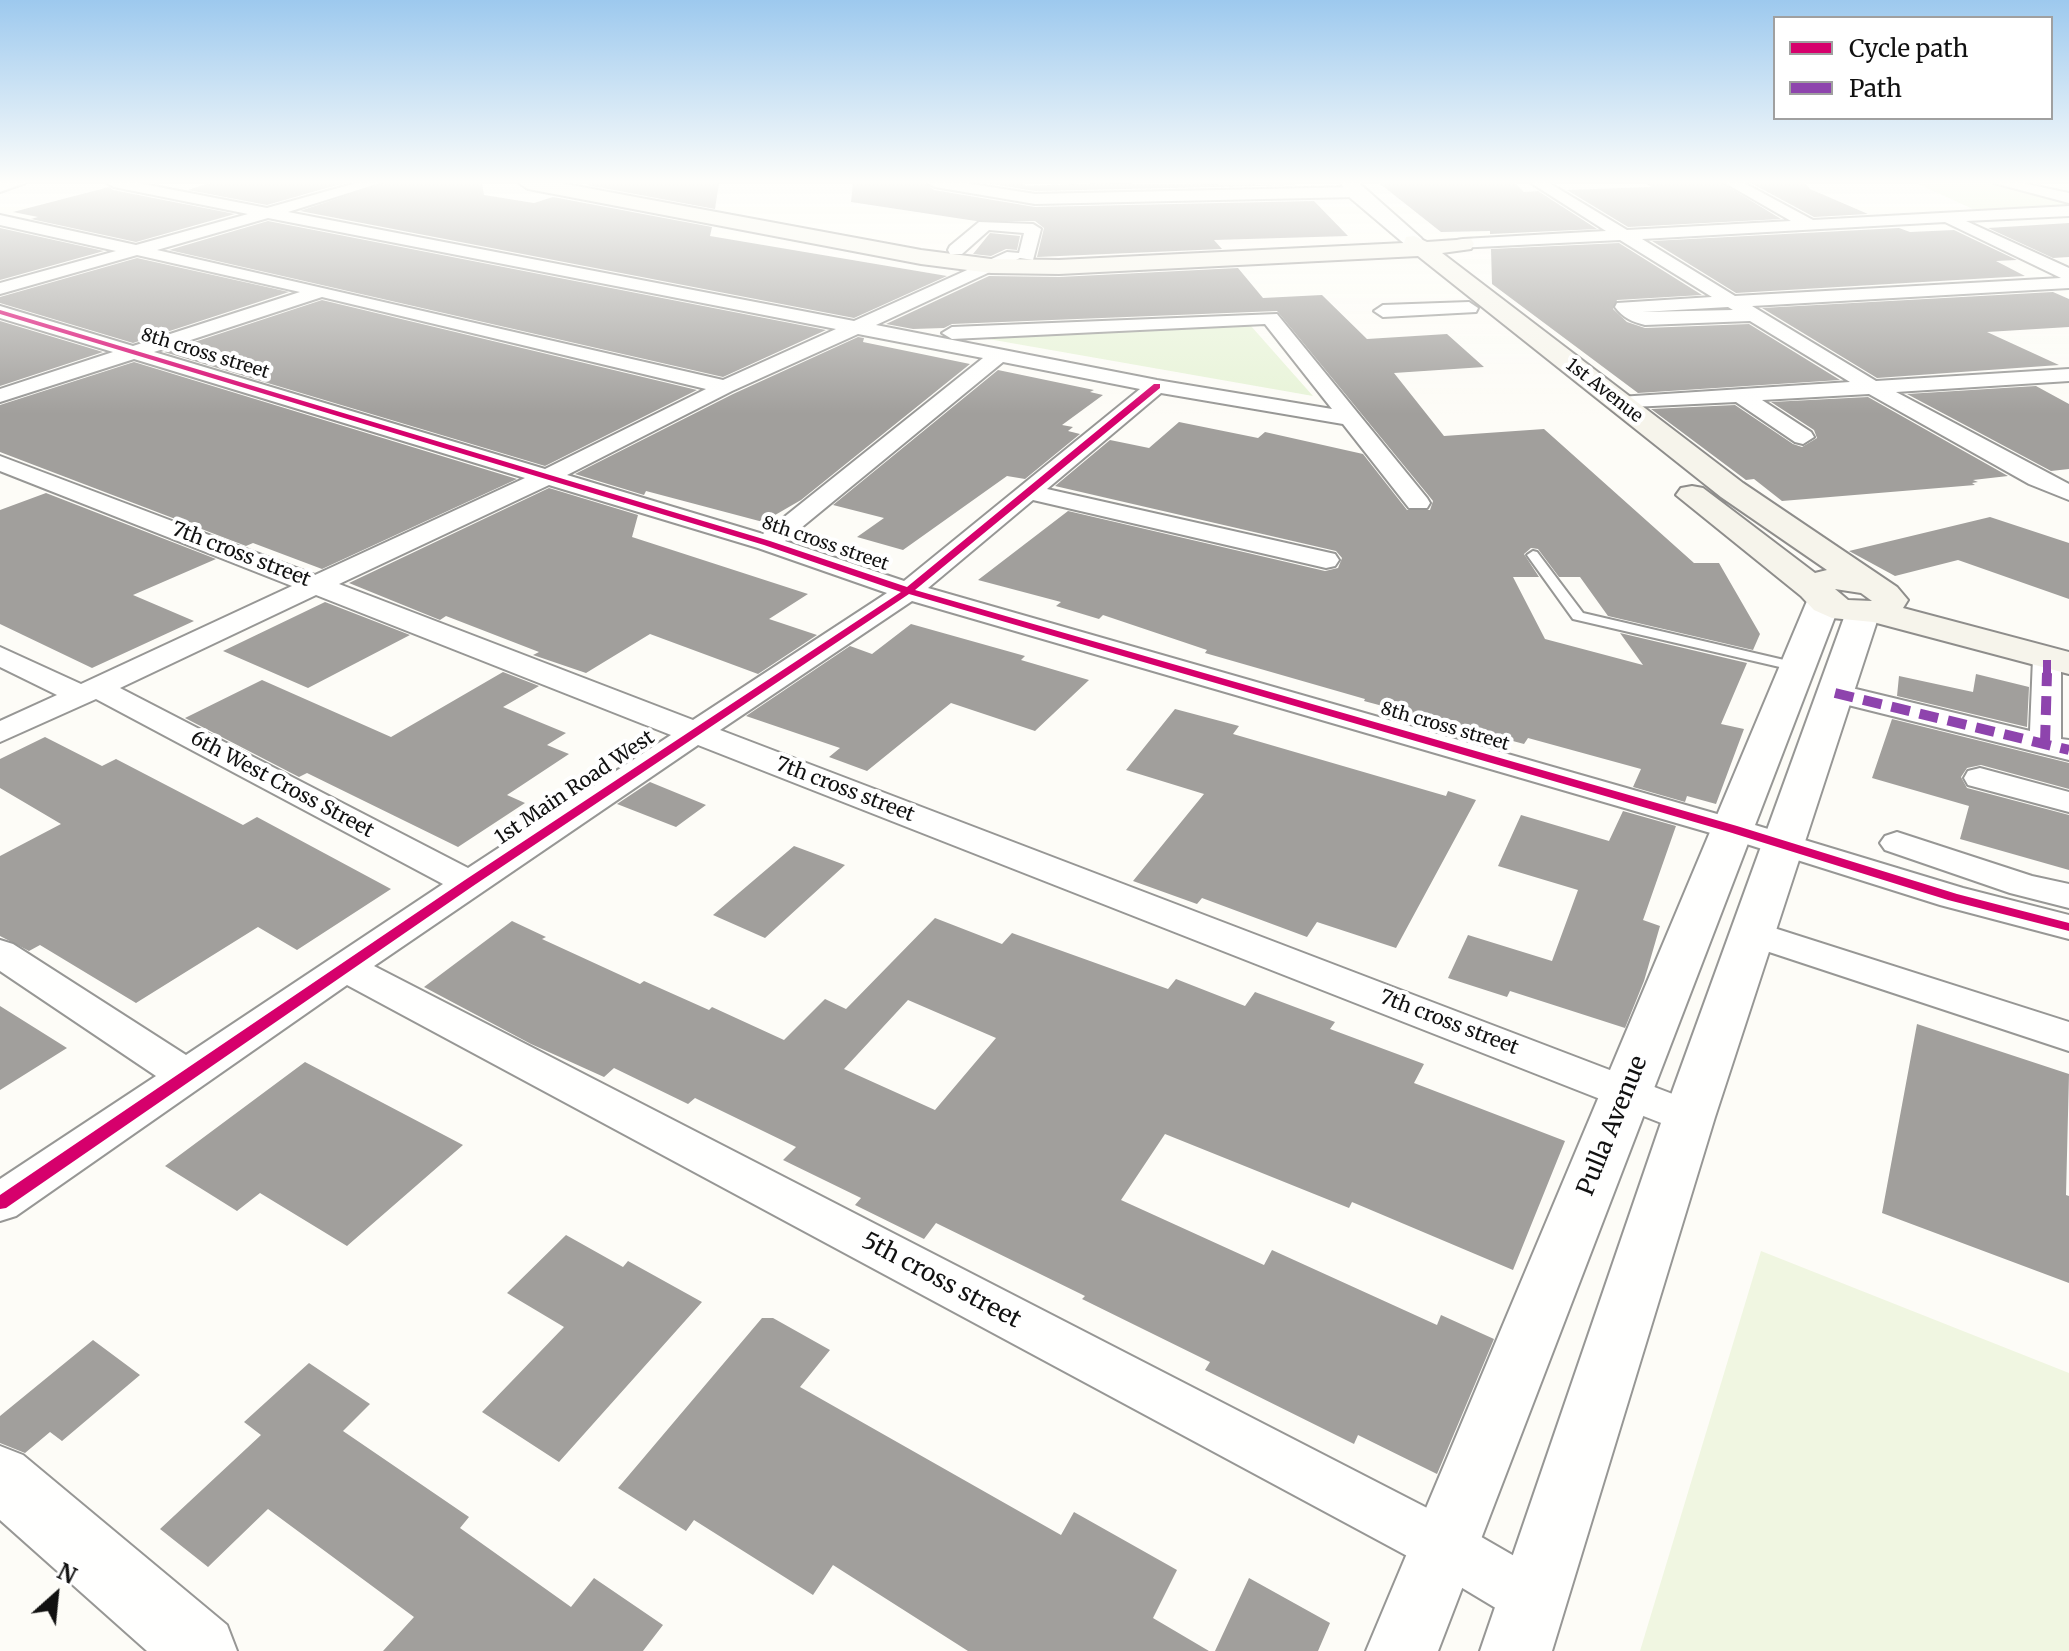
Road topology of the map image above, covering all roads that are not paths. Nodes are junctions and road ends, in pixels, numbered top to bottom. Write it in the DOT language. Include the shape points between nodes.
graph roads {
  1 [pos="104,260"];
  2 [pos="184,260"];
  3 [pos="511,260"];
  4 [pos="1008,260"];
  5 [pos="1016,260"];
  6 [pos="1174,260"];
  7 [pos="1421,260"];
  8 [pos="1426,260"];
  9 [pos="1664,260"];
  10 [pos="2037,260"];
  11 [pos="2069,275"];
  12 [pos="2069,283"];
  13 [pos="0,289"];
  14 [pos="321,291"];
  15 [pos="1731,301"];
  16 [pos="1469,308"];
  17 [pos="1383,311"];
  18 [pos="0,312"];
  19 [pos="1755,315"];
  20 [pos="857,327"];
  21 [pos="899,336"];
  22 [pos="139,352"];
  23 [pos="999,355"];
  24 [pos="2069,375"];
  25 [pos="1157,386"];
  26 [pos="725,387"];
  27 [pos="1872,387"];
  28 [pos="0,396"];
  29 [pos="1741,396"];
  30 [pos="1619,403"];
  31 [pos="1347,418"];
  32 [pos="1803,437"];
  33 [pos="0,463"];
  34 [pos="546,477"];
  35 [pos="1030,492"];
  36 [pos="2069,493"];
  37 [pos="1418,503"];
  38 [pos="767,543"];
  39 [pos="1533,555"];
  40 [pos="1326,560"];
  41 [pos="314,583"];
  42 [pos="908,591"];
  43 [pos="1855,599"];
  44 [pos="0,656"];
  45 [pos="2062,656"];
  46 [pos="1816,680"];
  47 [pos="87,690"];
  48 [pos="695,732"];
  49 [pos="0,733"];
  50 [pos="2057,747"];
  51 [pos="1980,778"];
  52 [pos="2069,802"];
  53 [pos="1733,829"];
  54 [pos="1897,843"];
  55 [pos="1783,844"];
  56 [pos="1947,860"];
  57 [pos="469,883"];
  58 [pos="2069,896"];
  59 [pos="1953,897"];
  60 [pos="2069,927"];
  61 [pos="1752,933"];
  62 [pos="0,953"];
  63 [pos="344,967"];
  64 [pos="2069,1037"];
  65 [pos="187,1076"];
  66 [pos="1627,1092"];
  67 [pos="1689,1117"];
  68 [pos="0,1203"];
  69 [pos="0,1477"];
  70 [pos="1444,1546"];
  71 [pos="1534,1599"];
  72 [pos="201,1651"];
  73 [pos="1402,1651"];
  74 [pos="1516,1651"];
  1 -- 13 [label="street"];
  2 -- 14 [label="street"];
  3 -- 20 [label="street"];
  4 -- 20 [label="street"];
  5 -- 6 [label="main road" via="1059,267"];
  7 -- 16 [label="main road, 1st Avenue"];
  8 -- 30 [label="main road, 1st Avenue"];
  9 -- 15 [label="street"];
  10 -- 11 [label="street"];
  12 -- 15 [label="street"];
  14 -- 22 [label="street"];
  14 -- 26 [label="street"];
  15 -- 19 [label="street"];
  15 -- 19 [label="street" via="1624,307 1645,319"];
  16 -- 17 [label="street"];
  16 -- 43 [label="main road, 1st Avenue" via="1662,470"];
  18 -- 22 [label="street, 8th cross street"];
  19 -- 27 [label="street"];
  20 -- 21 [label="street"];
  20 -- 26 [label="street"];
  21 -- 23 [label="street"];
  21 -- 31 [label="street" via="1270,318"];
  22 -- 28 [label="street"];
  22 -- 34 [label="street, 8th cross street"];
  23 -- 25 [label="street"];
  23 -- 38 [label="street"];
  24 -- 27 [label="street"];
  25 -- 31 [label="street"];
  25 -- 35 [label="street, 1st Main Road West"];
  26 -- 34 [label="street"];
  27 -- 29 [label="street"];
  27 -- 36 [label="street"];
  29 -- 30 [label="street"];
  29 -- 32 [label="street"];
  30 -- 43 [label="main road, 1st Avenue" via="1732,490"];
  31 -- 37 [label="street"];
  33 -- 41 [label="street, 7th cross street"];
  34 -- 38 [label="street, 8th cross street"];
  34 -- 41 [label="street"];
  35 -- 40 [label="street"];
  35 -- 42 [label="street, 1st Main Road West"];
  38 -- 42 [label="street, 8th cross street"];
  39 -- 46 [label="lane" via="1578,616"];
  41 -- 47 [label="street"];
  41 -- 48 [label="street, 7th cross street"];
  42 -- 48 [label="street, 1st Main Road West"];
  42 -- 53 [label="street, 8th cross street"];
  43 -- 45 [label="main road"];
  43 -- 46 [label="street, Pulla Avenue"];
  44 -- 47 [label="street, 6th West Cross Street"];
  45 -- 50 [label="street"];
  46 -- 50 [label="street"];
  46 -- 53 [label="street, Pulla Avenue"];
  46 -- 55 [label="street, Pulla Avenue"];
  47 -- 49 [label="street"];
  47 -- 57 [label="street, 6th West Cross Street"];
  48 -- 57 [label="street, 1st Main Road West"];
  48 -- 66 [label="street, 7th cross street"];
  51 -- 52 [label="street"];
  53 -- 55 [label="street, 8th cross street"];
  53 -- 66 [label="street, Pulla Avenue"];
  54 -- 56 [label="street"];
  55 -- 59 [label="street, 8th cross street"];
  55 -- 61 [label="street, Pulla Avenue"];
  56 -- 58 [label="street"];
  56 -- 59 [label="street"];
  57 -- 63 [label="street, 1st Main Road West"];
  59 -- 60 [label="street, 8th cross street"];
  61 -- 64 [label="street"];
  61 -- 67 [label="street, Pulla Avenue"];
  62 -- 65 [label="street"];
  63 -- 65 [label="street, 1st Main Road West"];
  63 -- 70 [label="street, 5th cross street"];
  65 -- 68 [label="street, 1st Main Road West"];
  66 -- 67 [label="street, 7th cross street"];
  66 -- 70 [label="street, Pulla Avenue"];
  67 -- 71 [label="street, Pulla Avenue"];
  69 -- 72 [label="street"];
  70 -- 71 [label="street, 5th cross street"];
  70 -- 73 [label="street, Pulla Avenue"];
  71 -- 74 [label="street, Pulla Avenue"];
}
